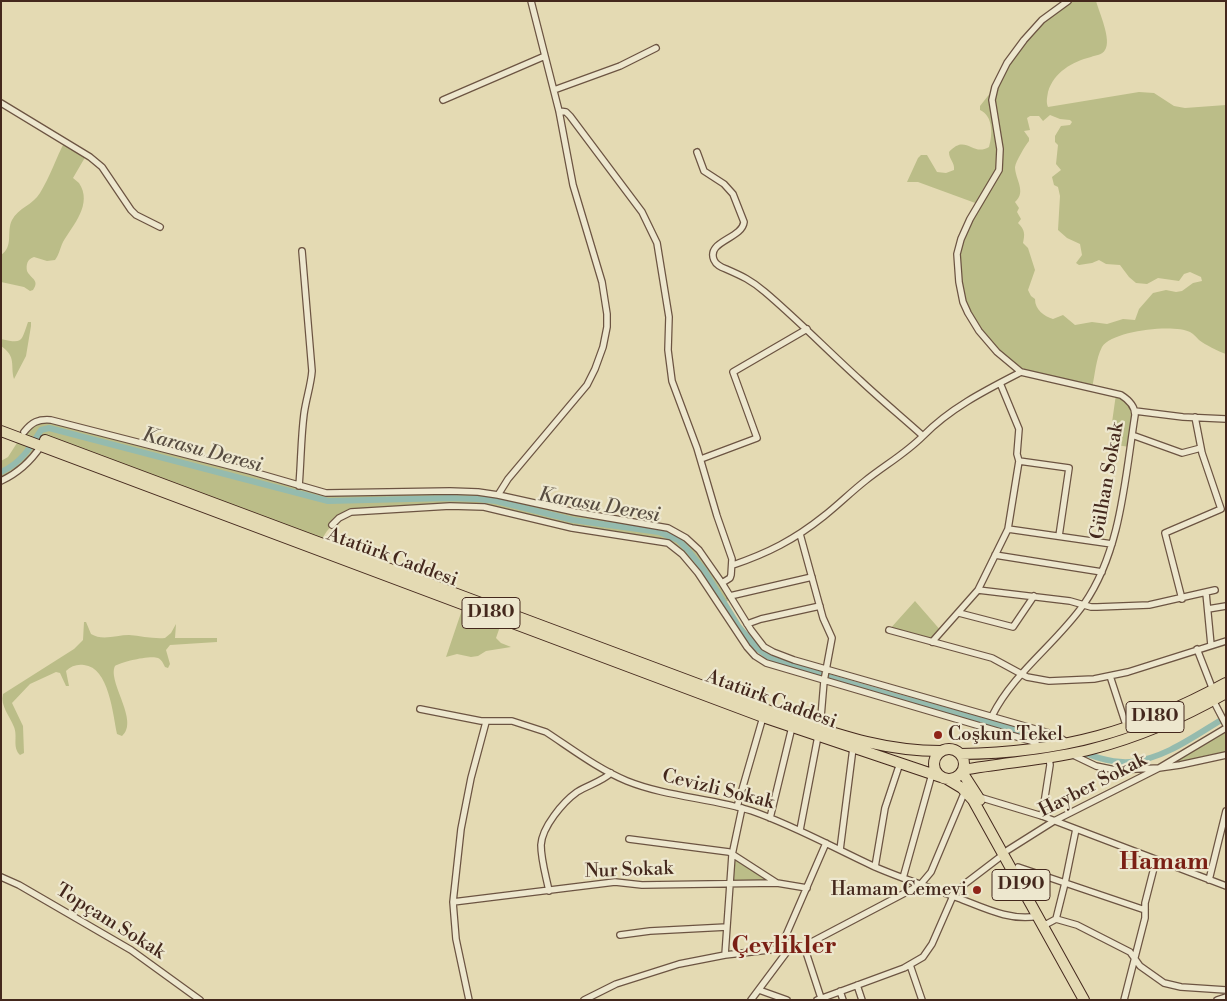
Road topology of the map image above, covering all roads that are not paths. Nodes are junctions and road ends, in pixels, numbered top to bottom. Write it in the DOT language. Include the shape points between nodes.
graph roads {
  1 [pos="531,1"];
  2 [pos="1068,1"];
  3 [pos="656,48"];
  4 [pos="545,56"];
  5 [pos="554,90"];
  6 [pos="443,100"];
  7 [pos="1,103"];
  8 [pos="559,111"];
  9 [pos="697,152"];
  10 [pos="160,227"];
  11 [pos="302,251"];
  12 [pos="807,329"];
  13 [pos="1021,372"];
  14 [pos="1000,383"];
  15 [pos="1135,411"];
  16 [pos="1195,417"];
  17 [pos="1226,418"];
  18 [pos="1,424"];
  19 [pos="1,431"];
  20 [pos="23,435"];
  21 [pos="1132,435"];
  22 [pos="923,436"];
  23 [pos="43,443"];
  24 [pos="1201,448"];
  25 [pos="701,459"];
  26 [pos="1019,461"];
  27 [pos="1,481"];
  28 [pos="299,486"];
  29 [pos="498,495"];
  30 [pos="332,525"];
  31 [pos="1008,528"];
  32 [pos="800,534"];
  33 [pos="1059,536"];
  34 [pos="1112,544"];
  35 [pos="995,555"];
  36 [pos="733,565"];
  37 [pos="1102,572"];
  38 [pos="812,577"];
  39 [pos="722,583"];
  40 [pos="978,590"];
  41 [pos="1214,590"];
  42 [pos="1206,592"];
  43 [pos="730,596"];
  44 [pos="1034,596"];
  45 [pos="1182,599"];
  46 [pos="1083,605"];
  47 [pos="820,606"];
  48 [pos="1226,606"];
  49 [pos="1208,609"];
  50 [pos="959,613"];
  51 [pos="747,624"];
  52 [pos="889,630"];
  53 [pos="1226,641"];
  54 [pos="932,642"];
  55 [pos="1212,645"];
  56 [pos="1197,649"];
  57 [pos="827,669"];
  58 [pos="1021,674"];
  59 [pos="1110,676"];
  60 [pos="824,681"];
  61 [pos="1226,683"];
  62 [pos="1226,693"];
  63 [pos="1213,695"];
  64 [pos="420,709"];
  65 [pos="763,716"];
  66 [pos="992,716"];
  67 [pos="486,722"];
  68 [pos="1226,726"];
  69 [pos="792,727"];
  70 [pos="1127,728"];
  71 [pos="819,732"];
  72 [pos="1073,746"];
  73 [pos="853,748"];
  74 [pos="941,751"];
  75 [pos="1049,752"];
  76 [pos="960,754"];
  77 [pos="1226,755"];
  78 [pos="900,763"];
  79 [pos="1159,768"];
  80 [pos="963,771"];
  81 [pos="611,773"];
  82 [pos="940,777"];
  83 [pos="965,791"];
  84 [pos="979,797"];
  85 [pos="740,807"];
  86 [pos="1226,811"];
  87 [pos="1042,816"];
  88 [pos="770,818"];
  89 [pos="1054,821"];
  90 [pos="1076,829"];
  91 [pos="800,830"];
  92 [pos="629,839"];
  93 [pos="826,843"];
  94 [pos="840,850"];
  95 [pos="1006,852"];
  96 [pos="732,855"];
  97 [pos="1156,860"];
  98 [pos="875,867"];
  99 [pos="1018,867"];
  100 [pos="1,876"];
  101 [pos="903,878"];
  102 [pos="1209,880"];
  103 [pos="777,883"];
  104 [pos="1065,883"];
  105 [pos="731,884"];
  106 [pos="920,885"];
  107 [pos="1226,886"];
  108 [pos="806,888"];
  109 [pos="549,891"];
  110 [pos="953,896"];
  111 [pos="453,902"];
  112 [pos="1145,910"];
  113 [pos="1038,916"];
  114 [pos="1049,923"];
  115 [pos="727,926"];
  116 [pos="620,935"];
  117 [pos="804,946"];
  118 [pos="780,949"];
  119 [pos="788,949"];
  120 [pos="725,954"];
  121 [pos="1135,960"];
  122 [pos="910,965"];
  123 [pos="857,985"];
  124 [pos="759,990"];
  125 [pos="1226,990"];
  126 [pos="840,991"];
  127 [pos="1226,997"];
  128 [pos="819,999"];
  129 [pos="200,1000"];
  130 [pos="469,1000"];
  131 [pos="584,1000"];
  132 [pos="751,1000"];
  133 [pos="787,1000"];
  134 [pos="843,1000"];
  135 [pos="862,1000"];
  136 [pos="922,1000"];
  137 [pos="1084,1000"];
  138 [pos="1090,1000"];
  139 [pos="1124,1000"];
  140 [pos="1217,1000"];
  1 -- 4 [label="street"];
  2 -- 13 [label="street, Gülhan Sokak" via="1042,20 1024,40 995,87 992,100 1000,149 999,170 970,219 957,254 958,282 968,314 988,342"];
  3 -- 5 [label="street" via="620,66"];
  4 -- 5 [label="street"];
  4 -- 6 [label="street"];
  5 -- 8 [label="street"];
  7 -- 10 [label="street" via="90,156 102,167 131,210"];
  8 -- 25 [label="street" via="570,116 642,212 655,236 669,317 668,350 672,381"];
  8 -- 29 [label="street" via="573,185 602,282 608,327 595,369 586,385"];
  9 -- 12 [label="street" via="704,171 730,190 744,220 739,232 716,247 713,254 715,262 748,278"];
  11 -- 28 [label="street" via="312,371 303,426"];
  12 -- 22 [label="street"];
  12 -- 25 [label="street" via="733,372 757,438"];
  13 -- 14 [label="street"];
  13 -- 15 [label="street, Gülhan Sokak" via="1121,395"];
  14 -- 22 [label="street" via="954,410"];
  14 -- 26 [label="street" via="1019,429"];
  15 -- 16 [label="street"];
  15 -- 21 [label="street, Gülhan Sokak"];
  16 -- 17 [label="street"];
  16 -- 24 [label="street"];
  18 -- 20 [label="highway, Atatürk Caddesi / D180"];
  19 -- 20 [label="highway, Atatürk Caddesi / D180"];
  20 -- 23 [label="highway, Atatürk Caddesi / D180"];
  20 -- 28 [label="street" via="36,421 51,420 250,470"];
  21 -- 24 [label="street" via="1183,453"];
  21 -- 34 [label="street, Gülhan Sokak"];
  22 -- 32 [label="street"];
  23 -- 27 [label="street" via="32,459"];
  23 -- 65 [label="highway, Atatürk Caddesi / D180"];
  23 -- 71 [label="highway, Atatürk Caddesi / D180"];
  24 -- 45 [label="street" via="1221,509 1165,533"];
  25 -- 36 [label="street"];
  26 -- 31 [label="street"];
  26 -- 33 [label="street" via="1069,468"];
  28 -- 29 [label="street" via="336,494 460,490"];
  29 -- 39 [label="street" via="668,528 694,544"];
  30 -- 60 [label="street" via="351,512 468,506 494,508 572,528 663,541 677,549 692,566 755,656 775,667"];
  31 -- 33 [label="street"];
  31 -- 35 [label="street"];
  32 -- 36 [label="street" via="771,551"];
  32 -- 38 [label="street"];
  33 -- 34 [label="street"];
  34 -- 37 [label="street, Gülhan Sokak"];
  35 -- 37 [label="street"];
  35 -- 40 [label="street"];
  36 -- 39 [label="street" via="730,578"];
  37 -- 46 [label="street, Gülhan Sokak"];
  38 -- 43 [label="street"];
  38 -- 47 [label="street"];
  39 -- 43 [label="street"];
  40 -- 44 [label="street"];
  40 -- 50 [label="street"];
  41 -- 42 [label="street"];
  42 -- 45 [label="street"];
  42 -- 49 [label="street"];
  43 -- 51 [label="street"];
  44 -- 46 [label="street"];
  44 -- 50 [label="street" via="1013,627"];
  45 -- 46 [label="street" via="1127,606"];
  46 -- 58 [label="street, Gülhan Sokak"];
  47 -- 51 [label="street"];
  47 -- 57 [label="street" via="832,638"];
  48 -- 49 [label="street"];
  49 -- 55 [label="street"];
  50 -- 54 [label="street"];
  51 -- 57 [label="street" via="764,647"];
  52 -- 54 [label="street"];
  53 -- 55 [label="street"];
  54 -- 58 [label="street" via="992,658"];
  55 -- 56 [label="street"];
  56 -- 59 [label="street"];
  56 -- 63 [label="street"];
  57 -- 60 [label="street"];
  57 -- 66 [label="street"];
  58 -- 59 [label="street" via="1049,681"];
  58 -- 66 [label="street, Gülhan Sokak"];
  59 -- 70 [label="street"];
  60 -- 71 [label="street"];
  60 -- 75 [label="street" via="1031,741"];
  61 -- 63 [label="highway, D180"];
  62 -- 63 [label="highway, D180"];
  63 -- 68 [label="street"];
  63 -- 70 [label="highway, D180"];
  63 -- 72 [label="highway, D180" via="1180,718 1158,727 1092,749"];
  64 -- 67 [label="street, Cevizli Sokak"];
  65 -- 69 [label="highway, Atatürk Caddesi / D180"];
  65 -- 85 [label="street"];
  66 -- 72 [label="street" via="1056,735"];
  67 -- 81 [label="street, Cevizli Sokak" via="512,721 546,732"];
  67 -- 111 [label="street" via="461,829"];
  68 -- 79 [label="street"];
  69 -- 71 [label="highway, Atatürk Caddesi / D180"];
  69 -- 88 [label="street"];
  70 -- 72 [label="highway, D180"];
  71 -- 73 [label="highway, Atatürk Caddesi / D180"];
  71 -- 74 [label="highway, Atatürk Caddesi / D180" via="905,750"];
  71 -- 91 [label="street"];
  72 -- 75 [label="highway, D180"];
  72 -- 79 [label="street" via="1096,766 1115,770"];
  73 -- 78 [label="highway, Atatürk Caddesi / D180"];
  73 -- 94 [label="street"];
  74 -- 76 [label="highway, Atatürk Caddesi" via="951,749"];
  74 -- 82 [label="highway" via="934,765"];
  75 -- 76 [label="highway, D180"];
  75 -- 80 [label="highway, D180"];
  75 -- 87 [label="street"];
  76 -- 80 [label="highway" via="964,761"];
  77 -- 79 [label="street, Hayber Sokak"];
  78 -- 82 [label="highway, Atatürk Caddesi / D180"];
  78 -- 98 [label="street" via="885,808"];
  79 -- 89 [label="street, Hayber Sokak"];
  80 -- 82 [label="highway" via="955,778"];
  80 -- 84 [label="highway, D190"];
  81 -- 85 [label="street, Cevizli Sokak" via="650,788"];
  81 -- 109 [label="street" via="567,800 546,830 542,850"];
  82 -- 83 [label="highway, D190"];
  82 -- 101 [label="street"];
  83 -- 95 [label="highway, D190"];
  83 -- 106 [label="street" via="932,872"];
  84 -- 87 [label="street"];
  84 -- 95 [label="highway, D190"];
  85 -- 88 [label="street, Cevizli Sokak"];
  85 -- 96 [label="street"];
  86 -- 102 [label="street"];
  87 -- 89 [label="street"];
  88 -- 91 [label="street, Cevizli Sokak"];
  89 -- 90 [label="street"];
  89 -- 95 [label="street, Hayber Sokak"];
  90 -- 97 [label="street"];
  90 -- 104 [label="street"];
  91 -- 93 [label="street, Cevizli Sokak"];
  92 -- 96 [label="street"];
  93 -- 94 [label="street, Cevizli Sokak"];
  93 -- 108 [label="street"];
  94 -- 98 [label="street, Cevizli Sokak"];
  95 -- 99 [label="highway, D190"];
  95 -- 110 [label="street, Hayber Sokak"];
  95 -- 113 [label="highway, D190"];
  96 -- 103 [label="street"];
  96 -- 105 [label="street"];
  97 -- 102 [label="street"];
  97 -- 112 [label="street"];
  98 -- 101 [label="street, Cevizli Sokak"];
  99 -- 104 [label="street"];
  99 -- 114 [label="highway, D190"];
  100 -- 129 [label="street, Topçam Sokak" via="131,950"];
  101 -- 106 [label="street, Cevizli Sokak"];
  102 -- 107 [label="street"];
  103 -- 105 [label="street, Nur Sokak"];
  103 -- 108 [label="street, Nur Sokak"];
  104 -- 112 [label="street"];
  104 -- 114 [label="street"];
  105 -- 109 [label="street, Nur Sokak" via="642,885 614,882"];
  105 -- 115 [label="street"];
  106 -- 110 [label="street, Cevizli Sokak"];
  106 -- 117 [label="street"];
  108 -- 118 [label="street"];
  109 -- 111 [label="street, Nur Sokak"];
  110 -- 113 [label="street, Cevizli Sokak" via="1005,914"];
  110 -- 122 [label="street" via="928,950"];
  111 -- 130 [label="street" via="456,939"];
  112 -- 121 [label="street"];
  113 -- 114 [label="highway, D190"];
  114 -- 121 [label="street" via="1078,925 1130,952"];
  114 -- 137 [label="highway, D190"];
  114 -- 138 [label="highway, D190"];
  115 -- 116 [label="street"];
  115 -- 120 [label="street"];
  117 -- 119 [label="street"];
  117 -- 128 [label="street"];
  118 -- 119 [label="street"];
  118 -- 120 [label="street"];
  119 -- 124 [label="street"];
  120 -- 131 [label="street" via="660,969 616,984"];
  121 -- 125 [label="street" via="1170,985"];
  121 -- 139 [label="street"];
  122 -- 123 [label="street"];
  122 -- 136 [label="street"];
  123 -- 126 [label="street"];
  123 -- 135 [label="street"];
  124 -- 132 [label="street"];
  124 -- 133 [label="street"];
  126 -- 128 [label="street"];
  126 -- 134 [label="street"];
  127 -- 140 [label="street"];
}
